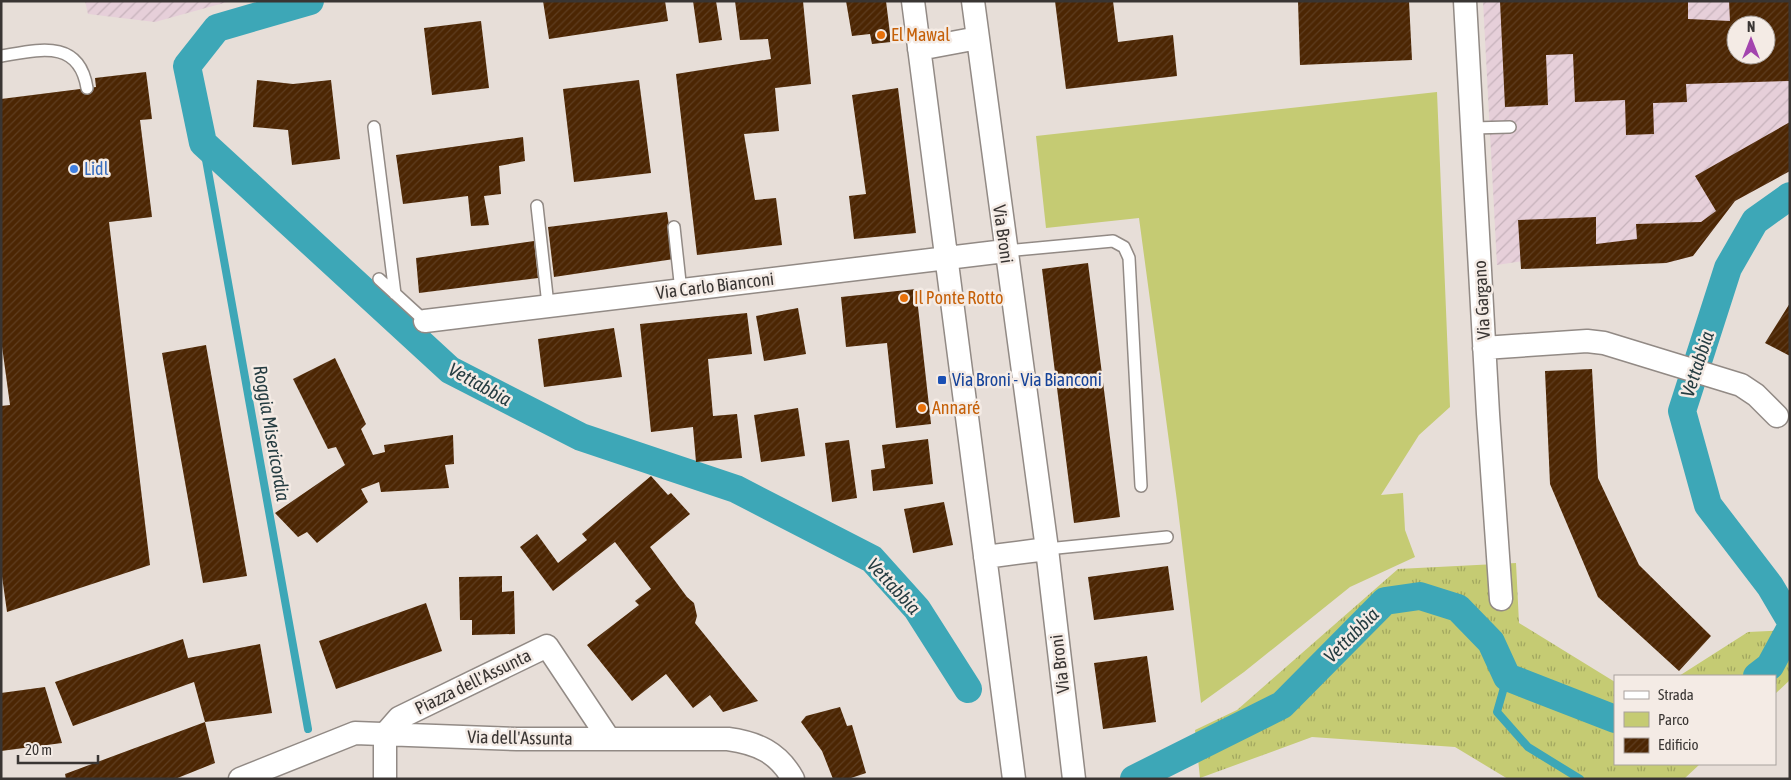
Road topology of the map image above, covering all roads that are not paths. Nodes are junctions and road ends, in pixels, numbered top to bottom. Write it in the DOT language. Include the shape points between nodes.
graph roads {
  1 [pos="913,1"];
  2 [pos="973,1"];
  3 [pos="1465,1"];
  4 [pos="978,38"];
  5 [pos="919,49"];
  6 [pos="1,56"];
  7 [pos="87,88"];
  8 [pos="1510,127"];
  9 [pos="374,128"];
  10 [pos="1473,128"];
  11 [pos="537,206"];
  12 [pos="674,227"];
  13 [pos="1005,251"];
  14 [pos="946,257"];
  15 [pos="379,279"];
  16 [pos="681,291"];
  17 [pos="395,294"];
  18 [pos="548,305"];
  19 [pos="425,321"];
  20 [pos="1484,348"];
  21 [pos="1777,416"];
  22 [pos="1141,486"];
  23 [pos="1167,538"];
  24 [pos="1047,549"];
  25 [pos="985,557"];
  26 [pos="1501,599"];
  27 [pos="385,734"];
  28 [pos="609,739"];
  29 [pos="240,779"];
  30 [pos="385,779"];
  31 [pos="793,779"];
  32 [pos="1014,779"];
  33 [pos="1074,779"];
  1 -- 5 [label="street"];
  2 -- 4 [label="street, Via Broni"];
  3 -- 10 [label="street, Via Gargano"];
  4 -- 5 [label="street"];
  4 -- 13 [label="street, Via Broni"];
  5 -- 14 [label="street"];
  6 -- 7 [label="lane" via="46,49 64,52 78,62"];
  8 -- 10 [label="lane"];
  9 -- 17 [label="lane"];
  10 -- 20 [label="street, Via Gargano"];
  11 -- 18 [label="lane"];
  12 -- 16 [label="lane"];
  13 -- 14 [label="street, Via Carlo Bianconi"];
  13 -- 22 [label="lane" via="1113,241 1124,247 1129,258"];
  13 -- 24 [label="street, Via Broni"];
  14 -- 16 [label="street, Via Carlo Bianconi"];
  14 -- 25 [label="street"];
  15 -- 17 [label="lane"];
  16 -- 18 [label="street, Via Carlo Bianconi"];
  17 -- 19 [label="lane"];
  18 -- 19 [label="street, Via Carlo Bianconi"];
  20 -- 21 [label="street" via="1587,341 1604,343 1748,390"];
  20 -- 26 [label="street, Via Gargano"];
  23 -- 24 [label="lane"];
  24 -- 25 [label="street"];
  24 -- 33 [label="street, Via Broni"];
  25 -- 32 [label="street"];
  27 -- 28 [label="street, Via dell'Assunta"];
  27 -- 28 [label="street, Piazza dell'Assunta" via="398,718 547,646"];
  27 -- 29 [label="street, Via dell'Assunta" via="354,733"];
  27 -- 30 [label="street"];
  28 -- 31 [label="street, Via dell'Assunta" via="728,739 749,743 772,753"];
}
